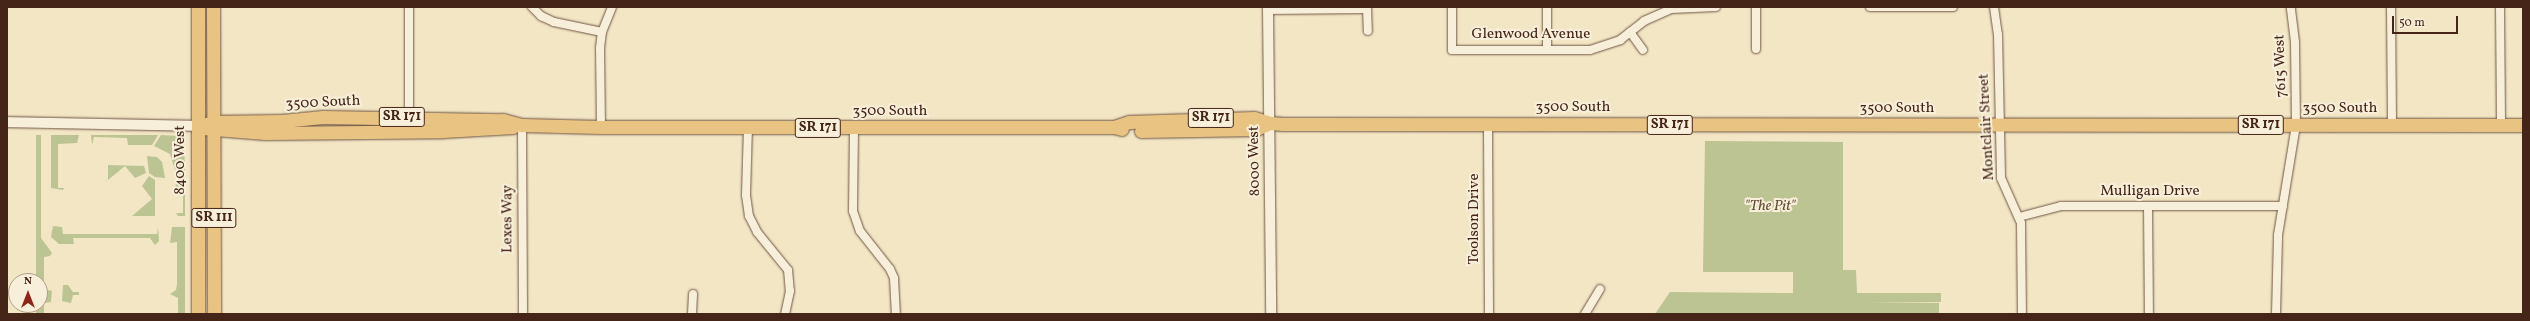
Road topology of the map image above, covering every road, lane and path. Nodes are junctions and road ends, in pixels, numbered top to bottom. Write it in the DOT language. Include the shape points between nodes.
graph roads {
  1 [pos="198,7"];
  2 [pos="213,7"];
  3 [pos="409,7"];
  4 [pos="532,7"];
  5 [pos="612,7"];
  6 [pos="1452,7"];
  7 [pos="1547,7"];
  8 [pos="1716,7"];
  9 [pos="1756,7"];
  10 [pos="1870,7"];
  11 [pos="1953,7"];
  12 [pos="1994,7"];
  13 [pos="2291,7"];
  14 [pos="2391,7"];
  15 [pos="2500,7"];
  16 [pos="1268,8"];
  17 [pos="1367,8"];
  18 [pos="1654,10"];
  19 [pos="1368,31"];
  20 [pos="602,32"];
  21 [pos="1630,32"];
  22 [pos="1547,49"];
  23 [pos="1756,49"];
  24 [pos="1643,50"];
  25 [pos="409,117"];
  26 [pos="7,122"];
  27 [pos="1270,124"];
  28 [pos="1488,124"];
  29 [pos="522,125"];
  30 [pos="2296,125"];
  31 [pos="2392,125"];
  32 [pos="2501,125"];
  33 [pos="2523,125"];
  34 [pos="198,126"];
  35 [pos="214,126"];
  36 [pos="2000,126"];
  37 [pos="601,127"];
  38 [pos="748,127"];
  39 [pos="854,128"];
  40 [pos="408,131"];
  41 [pos="2148,206"];
  42 [pos="2282,206"];
  43 [pos="2019,217"];
  44 [pos="1600,289"];
  45 [pos="693,294"];
  46 [pos="198,314"];
  47 [pos="214,314"];
  48 [pos="523,314"];
  49 [pos="692,314"];
  50 [pos="785,314"];
  51 [pos="896,314"];
  52 [pos="1271,314"];
  53 [pos="1489,314"];
  54 [pos="1585,314"];
  55 [pos="2022,314"];
  56 [pos="2149,314"];
  57 [pos="2276,314"];
  1 -- 34 [label="main road, 8400 West / SR 111"];
  2 -- 35 [label="main road, SR 111"];
  3 -- 25 [label="street"];
  4 -- 20 [label="street" via="554,22"];
  5 -- 20 [label="street"];
  6 -- 22 [label="street, Glenwood Avenue" via="1452,50"];
  7 -- 22 [label="street"];
  8 -- 18 [label="street, Glenwood Avenue"];
  9 -- 23 [label="street"];
  10 -- 11 [label="street"];
  12 -- 36 [label="street, Montclair Street" via="1998,34"];
  13 -- 30 [label="street, 7615 West" via="2295,42"];
  14 -- 31 [label="street"];
  15 -- 32 [label="street"];
  16 -- 17 [label="street"];
  16 -- 27 [label="street, 8000 West"];
  17 -- 19 [label="street"];
  18 -- 21 [label="street, Glenwood Avenue"];
  20 -- 37 [label="street"];
  21 -- 22 [label="street, Glenwood Avenue" via="1605,47 1590,50"];
  21 -- 24 [label="street"];
  25 -- 29 [label="main road, 3500 South / SR 171" via="503,120"];
  25 -- 35 [label="main road, 3500 South / SR 171" via="324,117"];
  25 -- 40 [label="street"];
  26 -- 34 [label="street, 3500 South"];
  27 -- 28 [label="main road, 3500 South / SR 171"];
  27 -- 39 [label="main road, 3500 South / SR 171" via="1256,129 1129,131 1114,127"];
  27 -- 52 [label="street, 8000 West"];
  28 -- 36 [label="main road, 3500 South / SR 171"];
  28 -- 53 [label="street, Toolson Drive"];
  29 -- 37 [label="main road, 3500 South / SR 171"];
  29 -- 40 [label="main road, 3500 South / SR 171" via="503,129"];
  29 -- 48 [label="street, Lexes Way"];
  30 -- 31 [label="main road, 3500 South / SR 171"];
  30 -- 36 [label="main road, 3500 South / SR 171"];
  30 -- 42 [label="street, 7615 West"];
  31 -- 32 [label="main road, 3500 South / SR 171"];
  32 -- 33 [label="main road, 3500 South / SR 171"];
  34 -- 35 [label="main road, 3500 South / SR 171"];
  34 -- 46 [label="main road, 8400 West / SR 111"];
  35 -- 40 [label="main road, 3500 South / SR 171" via="265,133"];
  35 -- 47 [label="main road, SR 111"];
  36 -- 43 [label="street, Montclair Street" via="2001,178"];
  37 -- 38 [label="main road, 3500 South / SR 171"];
  38 -- 39 [label="main road, 3500 South / SR 171"];
  38 -- 50 [label="street" via="746,195 749,216 757,232 788,270 790,291"];
  39 -- 51 [label="street" via="854,211 860,231 890,269 894,278"];
  41 -- 42 [label="street, Mulligan Drive"];
  41 -- 43 [label="street, Mulligan Drive" via="2061,206"];
  41 -- 56 [label="street"];
  42 -- 57 [label="street, 7615 West" via="2276,261"];
  43 -- 55 [label="street, Montclair Street" via="2022,230"];
  44 -- 54 [label="street"];
  45 -- 49 [label="street"];
}
